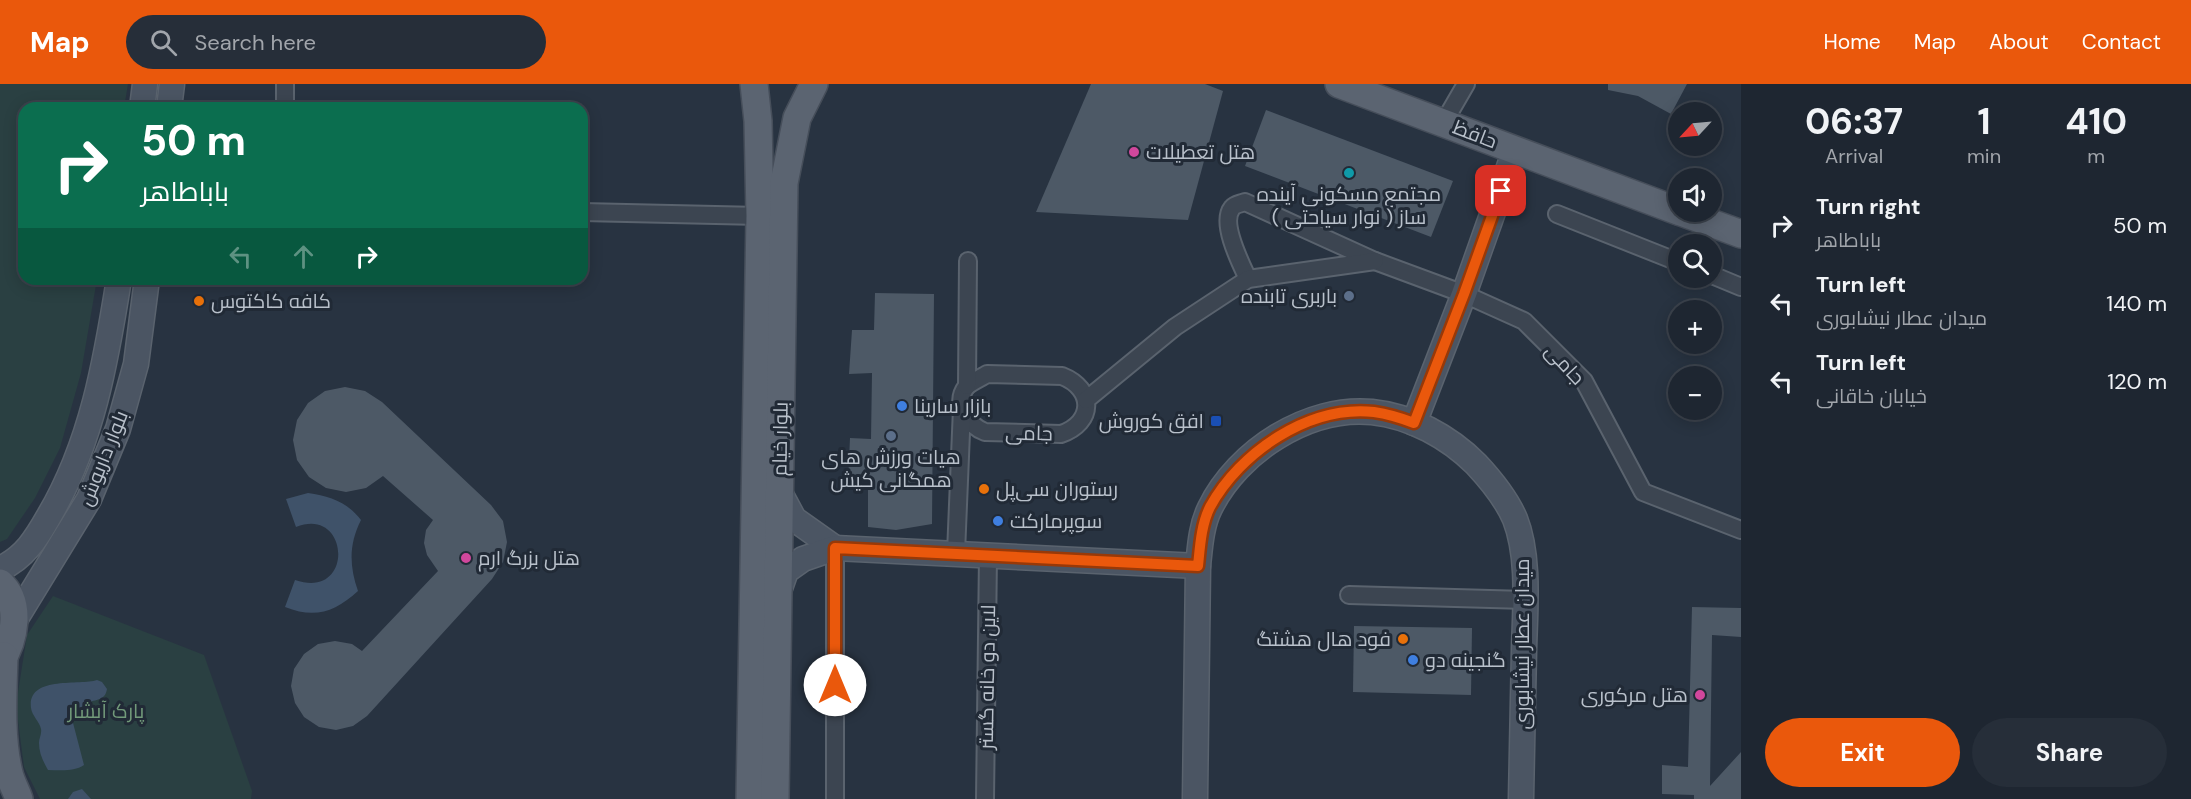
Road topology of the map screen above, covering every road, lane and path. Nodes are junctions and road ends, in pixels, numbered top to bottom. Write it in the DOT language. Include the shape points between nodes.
graph roads {
  1 [pos="145,84"];
  2 [pos="172,84"];
  3 [pos="285,84"];
  4 [pos="754,84"];
  5 [pos="814,84"];
  6 [pos="1339,84"];
  7 [pos="1466,84"];
  8 [pos="143,102"];
  9 [pos="170,102"];
  10 [pos="285,102"];
  11 [pos="1444,122"];
  12 [pos="1515,150"];
  13 [pos="1668,207"];
  14 [pos="588,212"];
  15 [pos="1557,213"];
  16 [pos="760,216"];
  17 [pos="1709,222"];
  18 [pos="1741,234"];
  19 [pos="1668,258"];
  20 [pos="968,261"];
  21 [pos="1376,261"];
  22 [pos="1248,279"];
  23 [pos="1722,279"];
  24 [pos="118,285"];
  25 [pos="146,285"];
  26 [pos="1741,287"];
  27 [pos="1464,294"];
  28 [pos="967,386"];
  29 [pos="1086,399"];
  30 [pos="962,408"];
  31 [pos="1414,423"];
  32 [pos="780,493"];
  33 [pos="1741,530"];
  34 [pos="835,548"];
  35 [pos="956,553"];
  36 [pos="988,555"];
  37 [pos="1198,566"];
  38 [pos="0,569"];
  39 [pos="0,583"];
  40 [pos="779,591"];
  41 [pos="1349,595"];
  42 [pos="1526,600"];
  43 [pos="15,620"];
  44 [pos="2,659"];
  45 [pos="19,799"];
  46 [pos="750,799"];
  47 [pos="775,799"];
  48 [pos="835,799"];
  49 [pos="985,799"];
  50 [pos="1195,799"];
  51 [pos="1521,799"];
  1 -- 8 [label="street"];
  2 -- 9 [label="street"];
  3 -- 10 [label="street"];
  4 -- 16 [label="main road, بلوار خیام"];
  5 -- 32 [label="main road, بلوار خیام" via="797,118 784,183"];
  6 -- 11 [label="main road, حافظ"];
  7 -- 11 [label="street"];
  11 -- 12 [label="main road, حافظ"];
  12 -- 13 [label="main road, حافظ"];
  12 -- 27 [label="street"];
  14 -- 16 [label="street"];
  15 -- 19 [label="street"];
  16 -- 46 [label="main road, بلوار خیام"];
  17 -- 18 [label="main road, حافظ"];
  20 -- 28 [label="street"];
  21 -- 22 [label="street, جامی"];
  21 -- 22 [label="street, جامی" via="1245,202 1230,210 1229,224 1233,245"];
  21 -- 27 [label="street, جامی"];
  22 -- 29 [label="street, جامی" via="1175,327"];
  23 -- 26 [label="street"];
  24 -- 38 [label="street, بلوار داریوش" via="90,422 66,486 32,545"];
  25 -- 43 [label="street, بلوار داریوش" via="136,364 118,429 89,499"];
  27 -- 31 [label="street"];
  27 -- 33 [label="street, جامی" via="1524,321 1584,381 1643,492"];
  28 -- 29 [label="street" via="987,374 1062,376 1082,388"];
  28 -- 30 [label="street"];
  29 -- 30 [label="street, جامی" via="1081,422 1061,434 985,432 974,428"];
  30 -- 35 [label="street"];
  31 -- 37 [label="street, میدان عطار نیشابوری" via="1392,415 1351,413 1316,418 1275,438 1243,464 1209,509"];
  31 -- 42 [label="street, میدان عطار نیشابوری" via="1453,444 1496,487 1515,520"];
  32 -- 34 [label="street" via="794,519"];
  32 -- 40 [label="main road, بلوار خیام"];
  34 -- 35 [label="street"];
  34 -- 40 [label="street" via="803,559 786,571"];
  34 -- 48 [label="street"];
  35 -- 36 [label="street"];
  36 -- 37 [label="street"];
  36 -- 49 [label="street, لاین دو خانه گستر"];
  37 -- 50 [label="street, میدان عطار نیشابوری"];
  39 -- 43 [label="main road" via="10,595"];
  40 -- 47 [label="main road, بلوار خیام"];
  41 -- 42 [label="street"];
  42 -- 51 [label="street, میدان عطار نیشابوری"];
  43 -- 44 [label="main road"];
  44 -- 45 [label="main road" via="4,741"];
}
